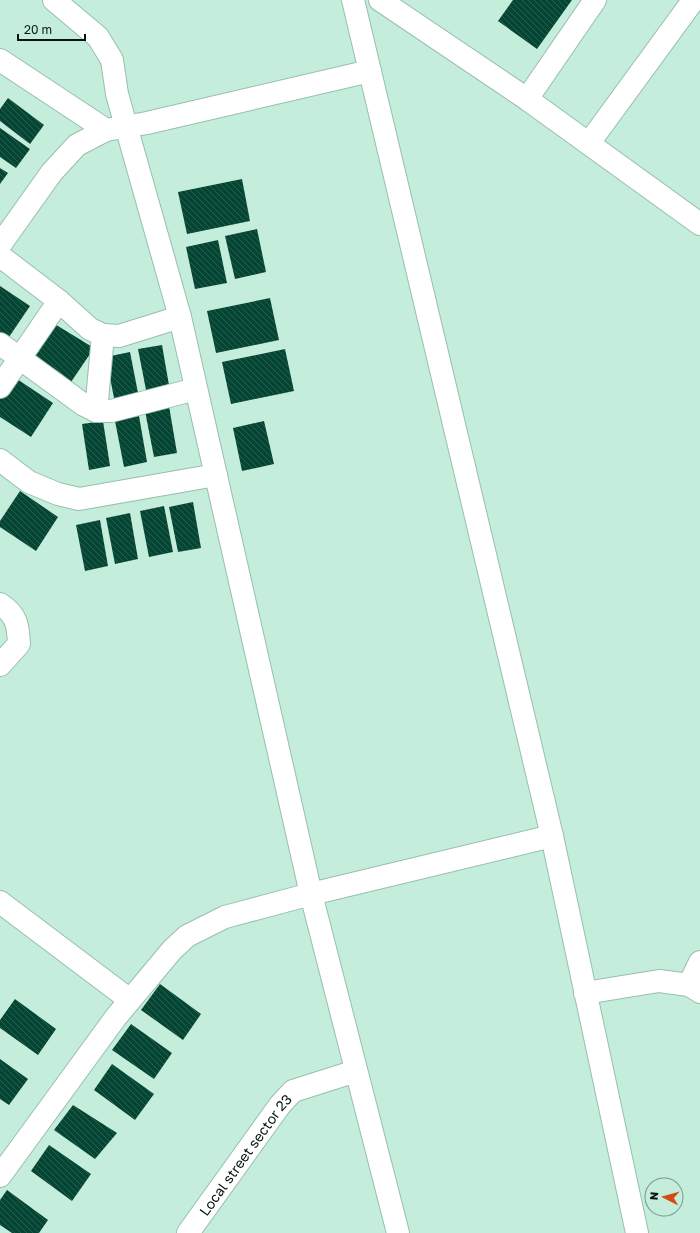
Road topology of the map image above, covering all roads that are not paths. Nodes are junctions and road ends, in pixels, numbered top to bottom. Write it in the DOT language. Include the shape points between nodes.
graph roads {
  1 [pos="54,0"];
  2 [pos="353,0"];
  3 [pos="381,0"];
  4 [pos="596,0"];
  5 [pos="694,3"];
  6 [pos="0,60"];
  7 [pos="370,71"];
  8 [pos="527,99"];
  9 [pos="116,128"];
  10 [pos="589,143"];
  11 [pos="700,224"];
  12 [pos="0,245"];
  13 [pos="0,256"];
  14 [pos="59,301"];
  15 [pos="180,317"];
  16 [pos="103,335"];
  17 [pos="0,344"];
  18 [pos="19,359"];
  19 [pos="0,387"];
  20 [pos="196,389"];
  21 [pos="96,411"];
  22 [pos="0,460"];
  23 [pos="216,475"];
  24 [pos="0,604"];
  25 [pos="0,665"];
  26 [pos="552,836"];
  27 [pos="311,894"];
  28 [pos="0,902"];
  29 [pos="700,962"];
  30 [pos="694,988"];
  31 [pos="585,993"];
  32 [pos="130,1000"];
  33 [pos="356,1071"];
  34 [pos="0,1176"];
  35 [pos="188,1233"];
  36 [pos="398,1233"];
  37 [pos="637,1233"];
  1 -- 9 [label="street" via="98,37 112,60 117,94"];
  2 -- 7 [label="street"];
  3 -- 8 [label="street"];
  4 -- 8 [label="street"];
  5 -- 10 [label="street"];
  6 -- 9 [label="street"];
  7 -- 9 [label="street"];
  7 -- 26 [label="street"];
  8 -- 10 [label="street"];
  9 -- 12 [label="street" via="77,145 52,172"];
  9 -- 15 [label="street"];
  10 -- 11 [label="street"];
  13 -- 14 [label="street"];
  14 -- 16 [label="street" via="90,328"];
  14 -- 18 [label="street"];
  15 -- 16 [label="street" via="119,336"];
  15 -- 20 [label="street"];
  16 -- 21 [label="street"];
  17 -- 18 [label="street"];
  18 -- 19 [label="street"];
  18 -- 21 [label="street" via="84,406"];
  20 -- 21 [label="street" via="110,411"];
  20 -- 23 [label="street"];
  22 -- 23 [label="street" via="29,482 58,494 79,499"];
  23 -- 27 [label="street"];
  24 -- 25 [label="street" via="8,609 18,624 19,644"];
  26 -- 27 [label="street"];
  26 -- 31 [label="street"];
  27 -- 32 [label="street" via="225,917 187,936"];
  27 -- 33 [label="street"];
  28 -- 32 [label="street"];
  29 -- 30 [label="street"];
  30 -- 31 [label="street" via="659,981"];
  31 -- 37 [label="street"];
  32 -- 34 [label="street"];
  33 -- 35 [label="street, Local street sector 23" via="293,1091 280,1105"];
  33 -- 36 [label="street"];
}
